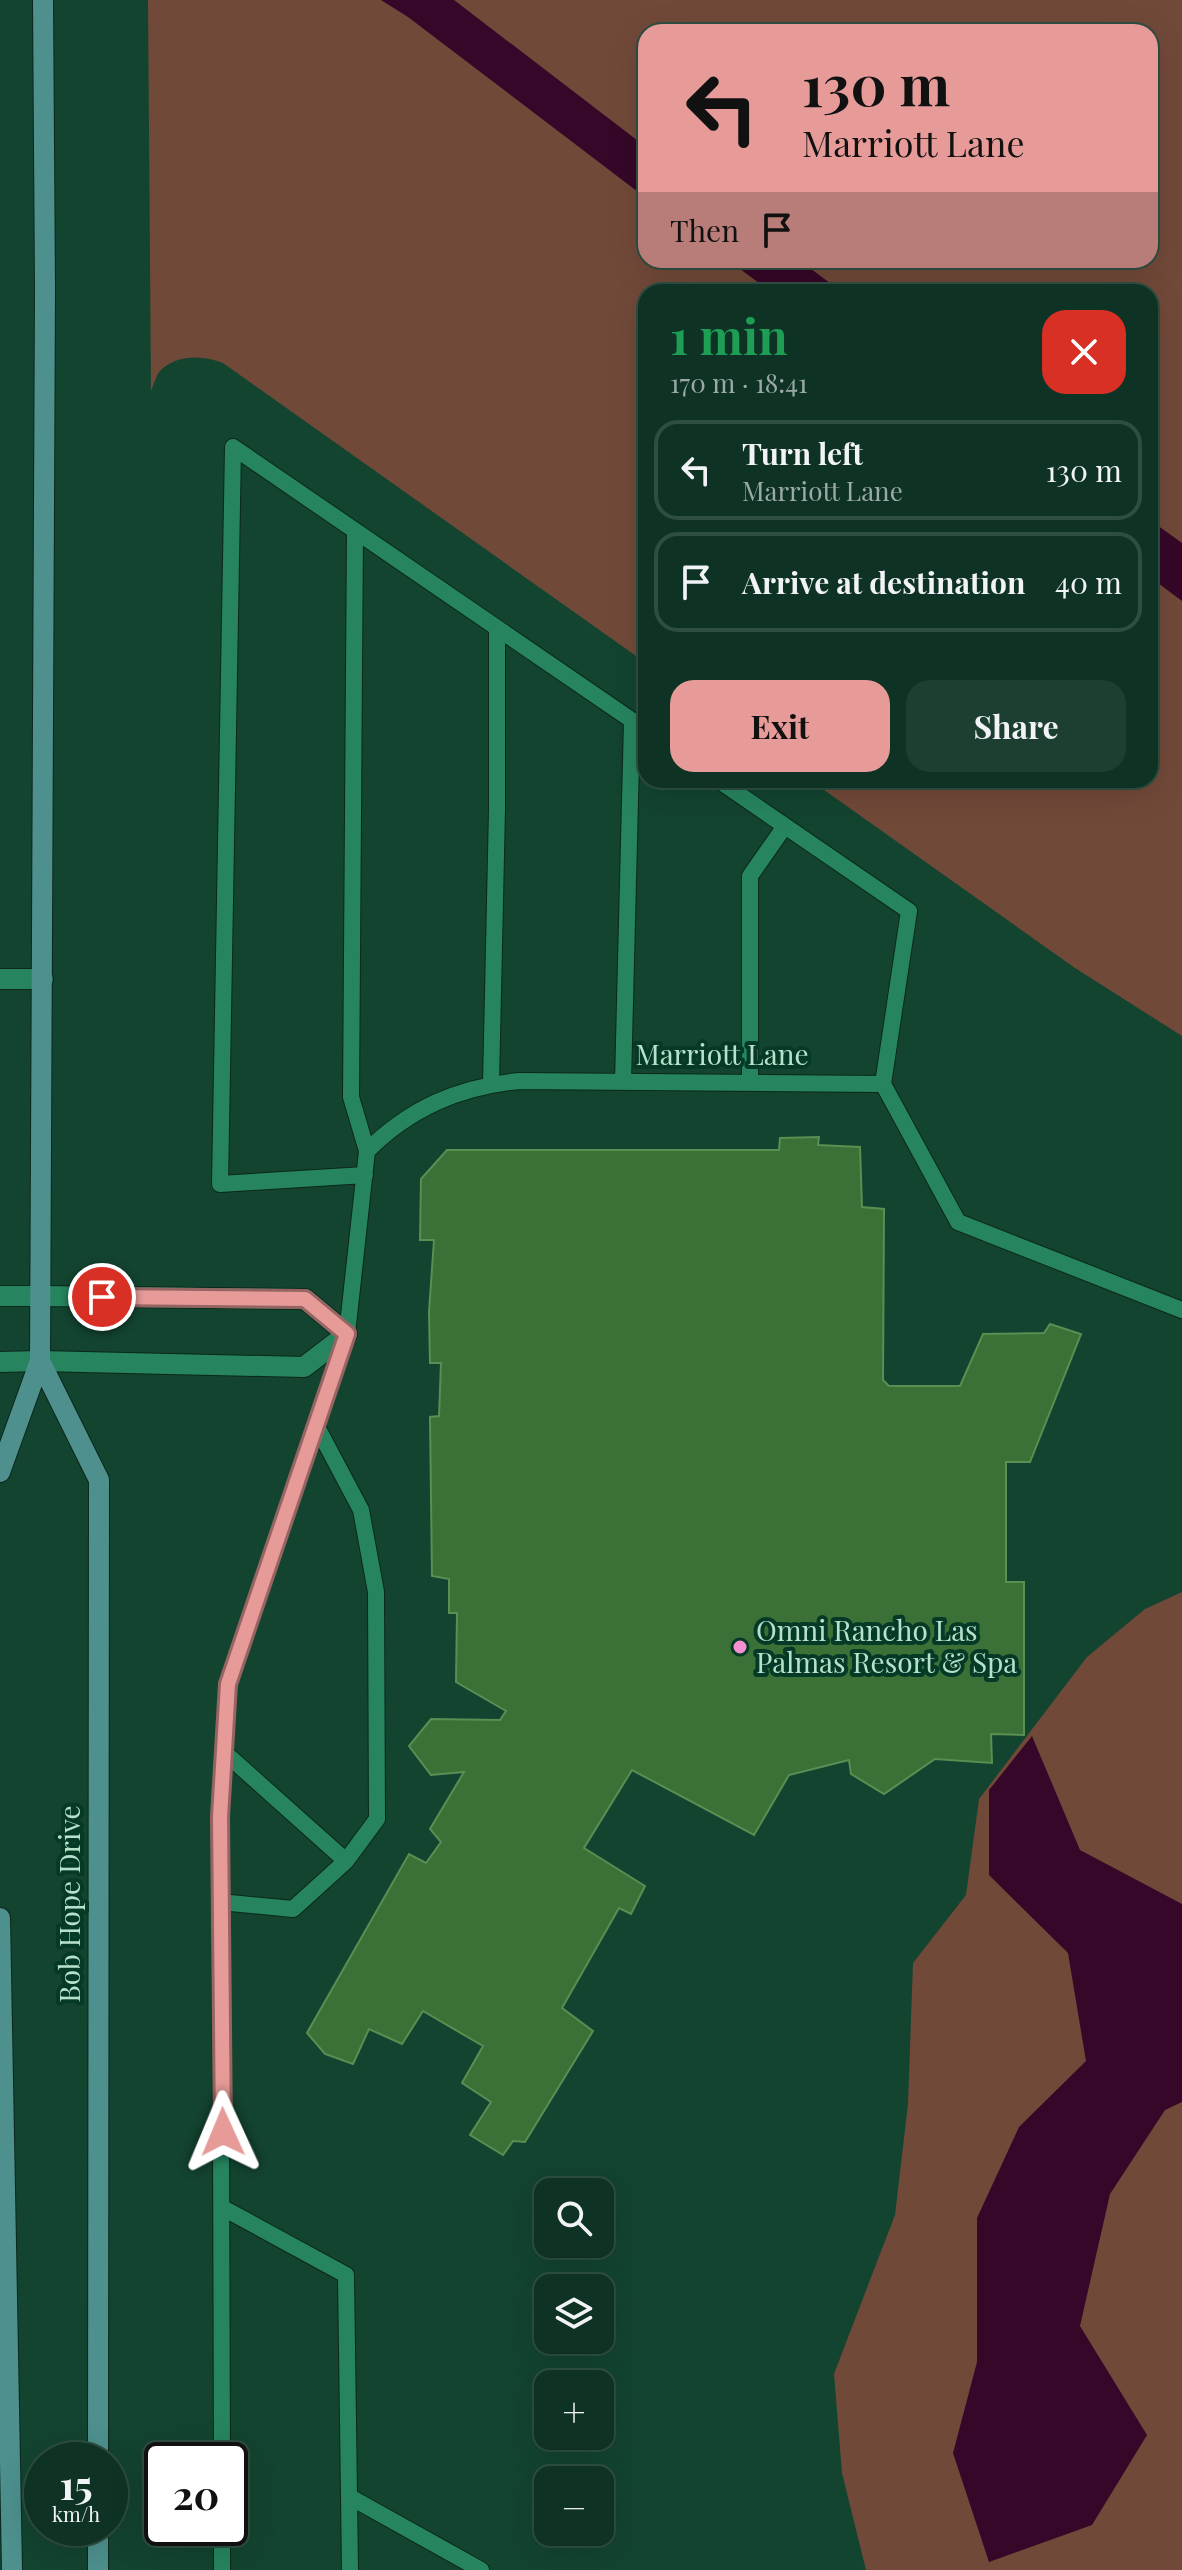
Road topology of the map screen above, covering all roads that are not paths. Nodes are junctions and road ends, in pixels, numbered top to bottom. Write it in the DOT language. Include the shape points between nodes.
graph roads {
  1 [pos="43,0"];
  2 [pos="355,531"];
  3 [pos="497,629"];
  4 [pos="638,725"];
  5 [pos="638,748"];
  6 [pos="730,788"];
  7 [pos="785,826"];
  8 [pos="0,979"];
  9 [pos="43,979"];
  10 [pos="623,1082"];
  11 [pos="750,1083"];
  12 [pos="491,1084"];
  13 [pos="883,1084"];
  14 [pos="367,1151"];
  15 [pos="365,1175"];
  16 [pos="0,1296"];
  17 [pos="40,1296"];
  18 [pos="1182,1310"];
  19 [pos="347,1334"];
  20 [pos="40,1361"];
  21 [pos="0,1362"];
  22 [pos="317,1427"];
  23 [pos="0,1472"];
  24 [pos="224,1752"];
  25 [pos="346,1861"];
  26 [pos="220,1902"];
  27 [pos="0,1918"];
  28 [pos="223,2208"];
  29 [pos="98,2442"];
  30 [pos="222,2442"];
  31 [pos="350,2497"];
  32 [pos="98,2546"];
  33 [pos="222,2546"];
  34 [pos="12,2570"];
  35 [pos="98,2570"];
  36 [pos="222,2570"];
  37 [pos="350,2570"];
  38 [pos="481,2570"];
  1 -- 9 [label="main road, Bob Hope Drive"];
  2 -- 3 [label="lane"];
  2 -- 14 [label="lane" via="351,1097"];
  2 -- 15 [label="lane" via="233,447 220,1184"];
  3 -- 4 [label="lane"];
  3 -- 12 [label="lane"];
  5 -- 10 [label="lane"];
  6 -- 7 [label="lane"];
  7 -- 11 [label="lane" via="750,876"];
  7 -- 13 [label="lane" via="909,911"];
  8 -- 9 [label="street"];
  9 -- 17 [label="main road, Bob Hope Drive"];
  10 -- 11 [label="lane, Marriott Lane"];
  10 -- 12 [label="lane, Marriott Lane"];
  11 -- 13 [label="lane, Marriott Lane"];
  12 -- 14 [label="lane, Marriott Lane" via="438,1099"];
  13 -- 18 [label="lane" via="958,1222"];
  14 -- 15 [label="lane"];
  15 -- 19 [label="lane"];
  16 -- 17 [label="street"];
  17 -- 19 [label="street" via="305,1299"];
  17 -- 20 [label="main road, Bob Hope Drive"];
  19 -- 20 [label="street" via="304,1367"];
  19 -- 22 [label="lane"];
  20 -- 21 [label="street"];
  20 -- 23 [label="main road, Bob Hope Drive"];
  20 -- 29 [label="main road, Bob Hope Drive" via="99,1480"];
  22 -- 24 [label="lane" via="228,1684"];
  22 -- 25 [label="lane" via="361,1510 376,1592 377,1819"];
  24 -- 25 [label="lane"];
  24 -- 26 [label="lane"];
  25 -- 26 [label="lane" via="293,1909"];
  26 -- 28 [label="lane"];
  27 -- 34 [label="main road"];
  28 -- 30 [label="lane"];
  28 -- 31 [label="lane" via="346,2275"];
  31 -- 37 [label="lane"];
  31 -- 38 [label="lane"];
  32 -- 35 [label="main road"];
  33 -- 36 [label="lane"];
}
